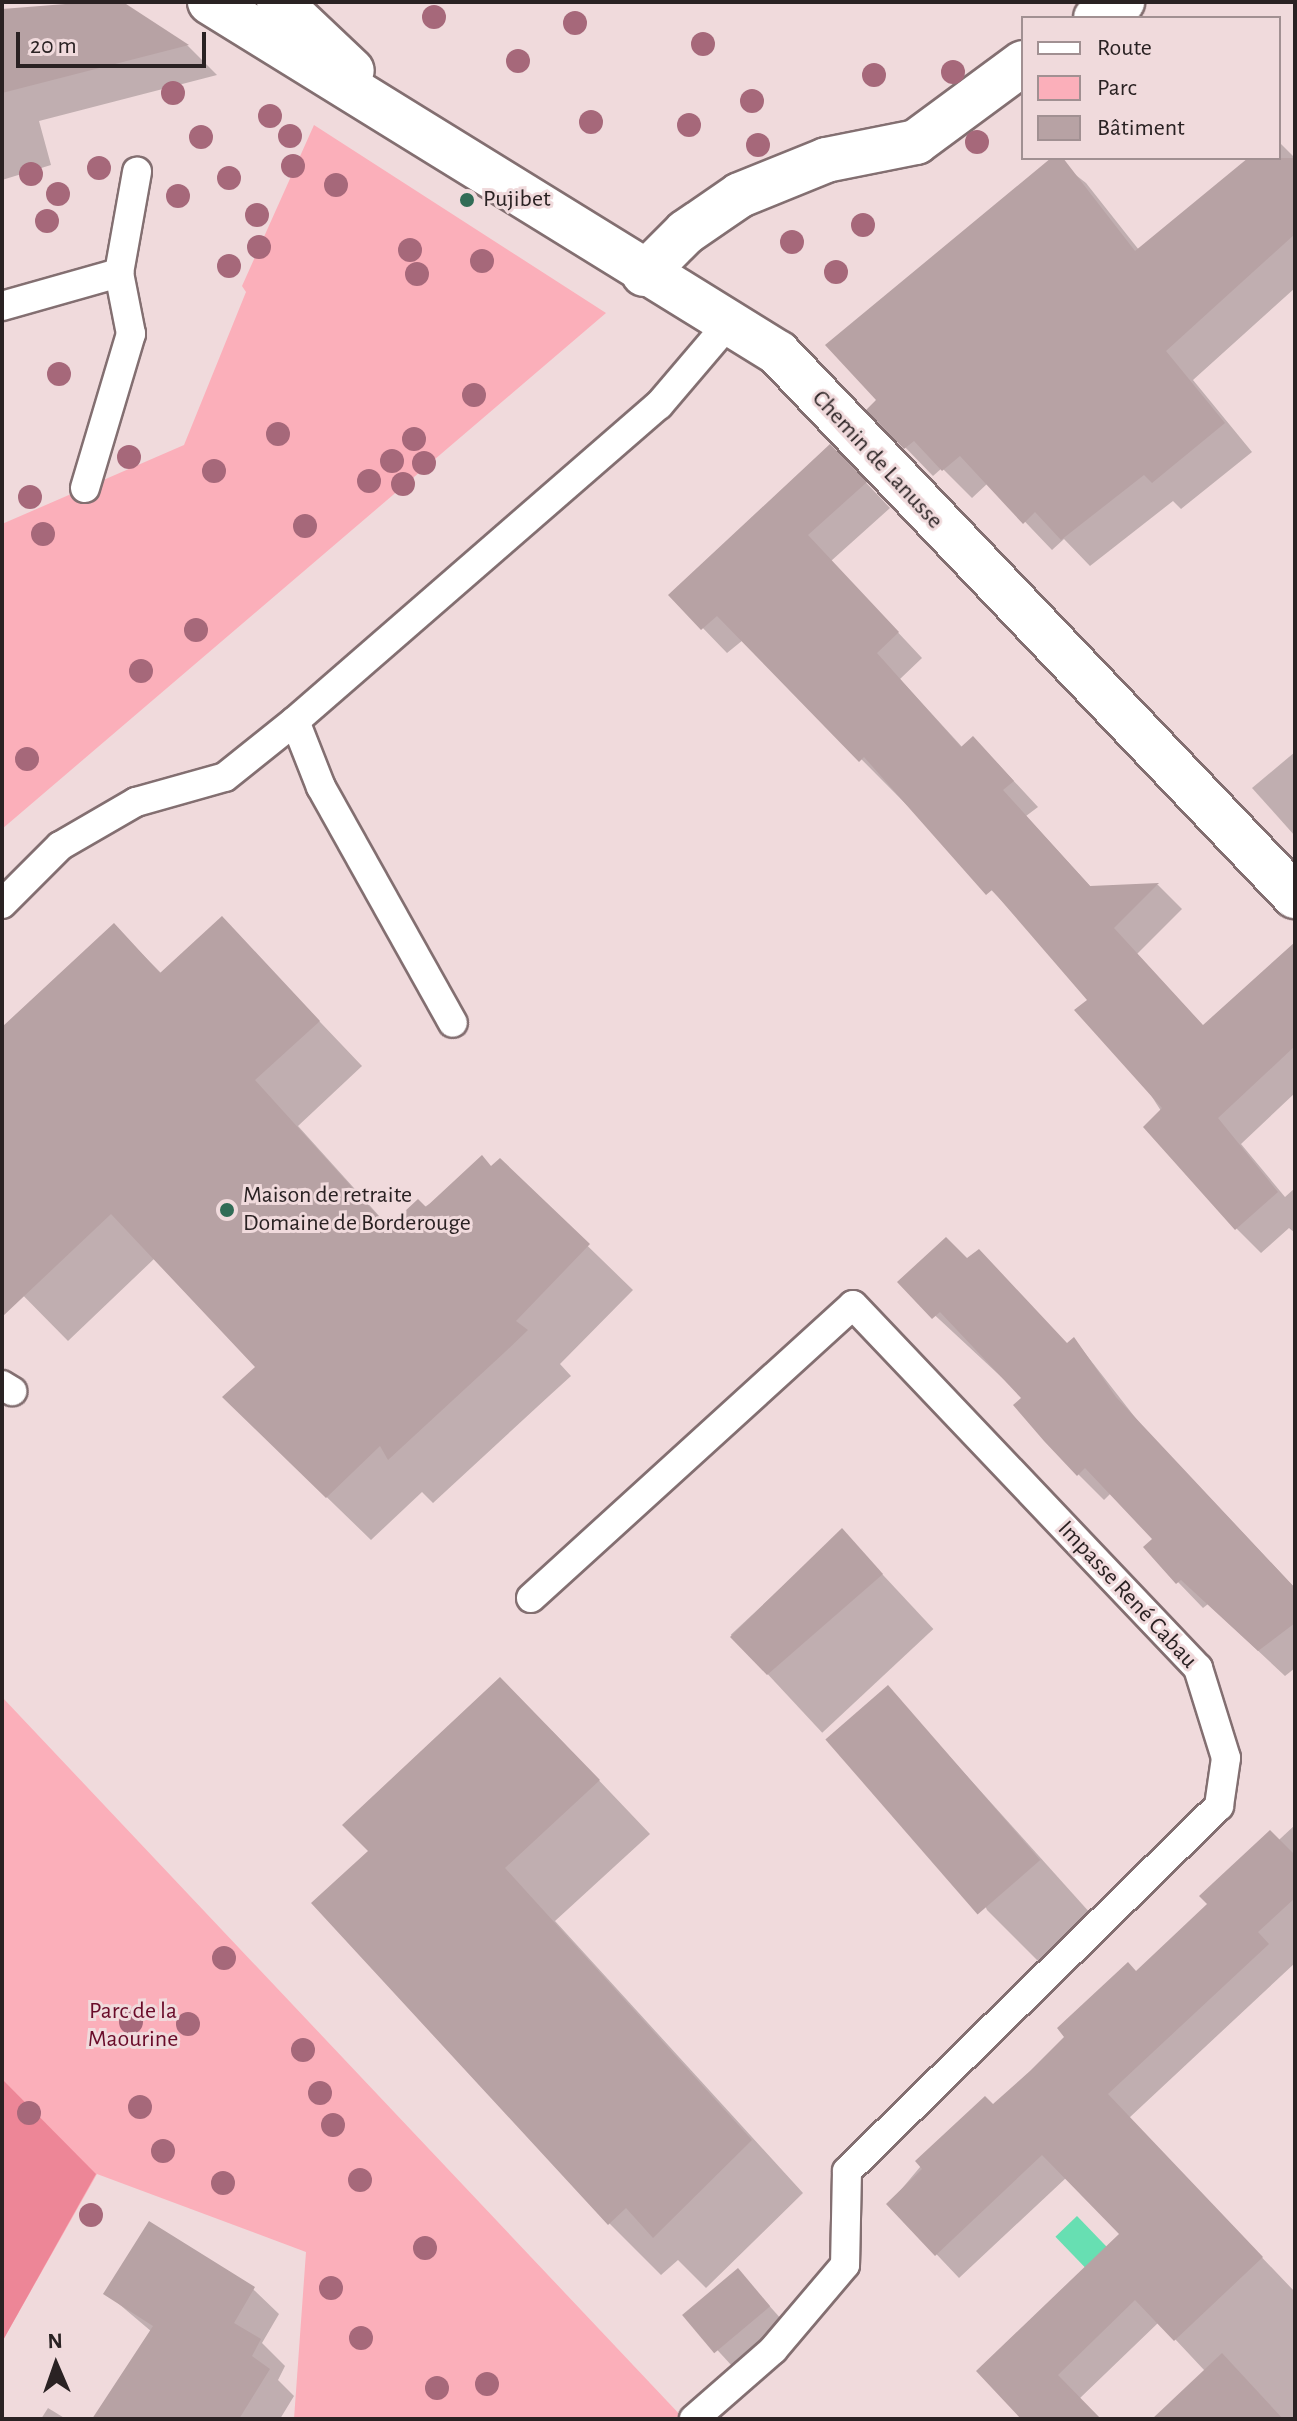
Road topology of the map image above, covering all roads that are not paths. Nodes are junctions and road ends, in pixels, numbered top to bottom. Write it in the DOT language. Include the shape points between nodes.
graph roads {
  1 [pos="210,2"];
  2 [pos="279,2"];
  3 [pos="1122,2"];
  4 [pos="1099,16"];
  5 [pos="1021,64"];
  6 [pos="392,108"];
  7 [pos="137,172"];
  8 [pos="119,273"];
  9 [pos="644,274"];
  10 [pos="2,306"];
  11 [pos="728,324"];
  12 [pos="85,488"];
  13 [pos="295,721"];
  14 [pos="1295,896"];
  15 [pos="2,904"];
  16 [pos="453,1023"];
  17 [pos="531,1598"];
  18 [pos="694,2419"];
  1 -- 6 [label="street, Chemin de Lanusse" via="300,61"];
  2 -- 6 [label="street, Chemin de Lanusse"];
  3 -- 4 [label="street"];
  5 -- 9 [label="street" via="916,142 826,160 740,195 686,232"];
  6 -- 9 [label="street, Chemin de Lanusse"];
  7 -- 8 [label="lane"];
  8 -- 10 [label="lane"];
  8 -- 12 [label="lane" via="131,334"];
  9 -- 11 [label="street, Chemin de Lanusse"];
  11 -- 13 [label="lane" via="659,405"];
  11 -- 14 [label="street, Chemin de Lanusse" via="778,353"];
  13 -- 15 [label="lane" via="225,777 136,802 60,846"];
  13 -- 16 [label="lane" via="321,787"];
  17 -- 18 [label="lane, Impasse René Cabau" via="853,1305 1198,1668 1226,1758 1219,1806 847,2171 845,2265 773,2350"];
}
